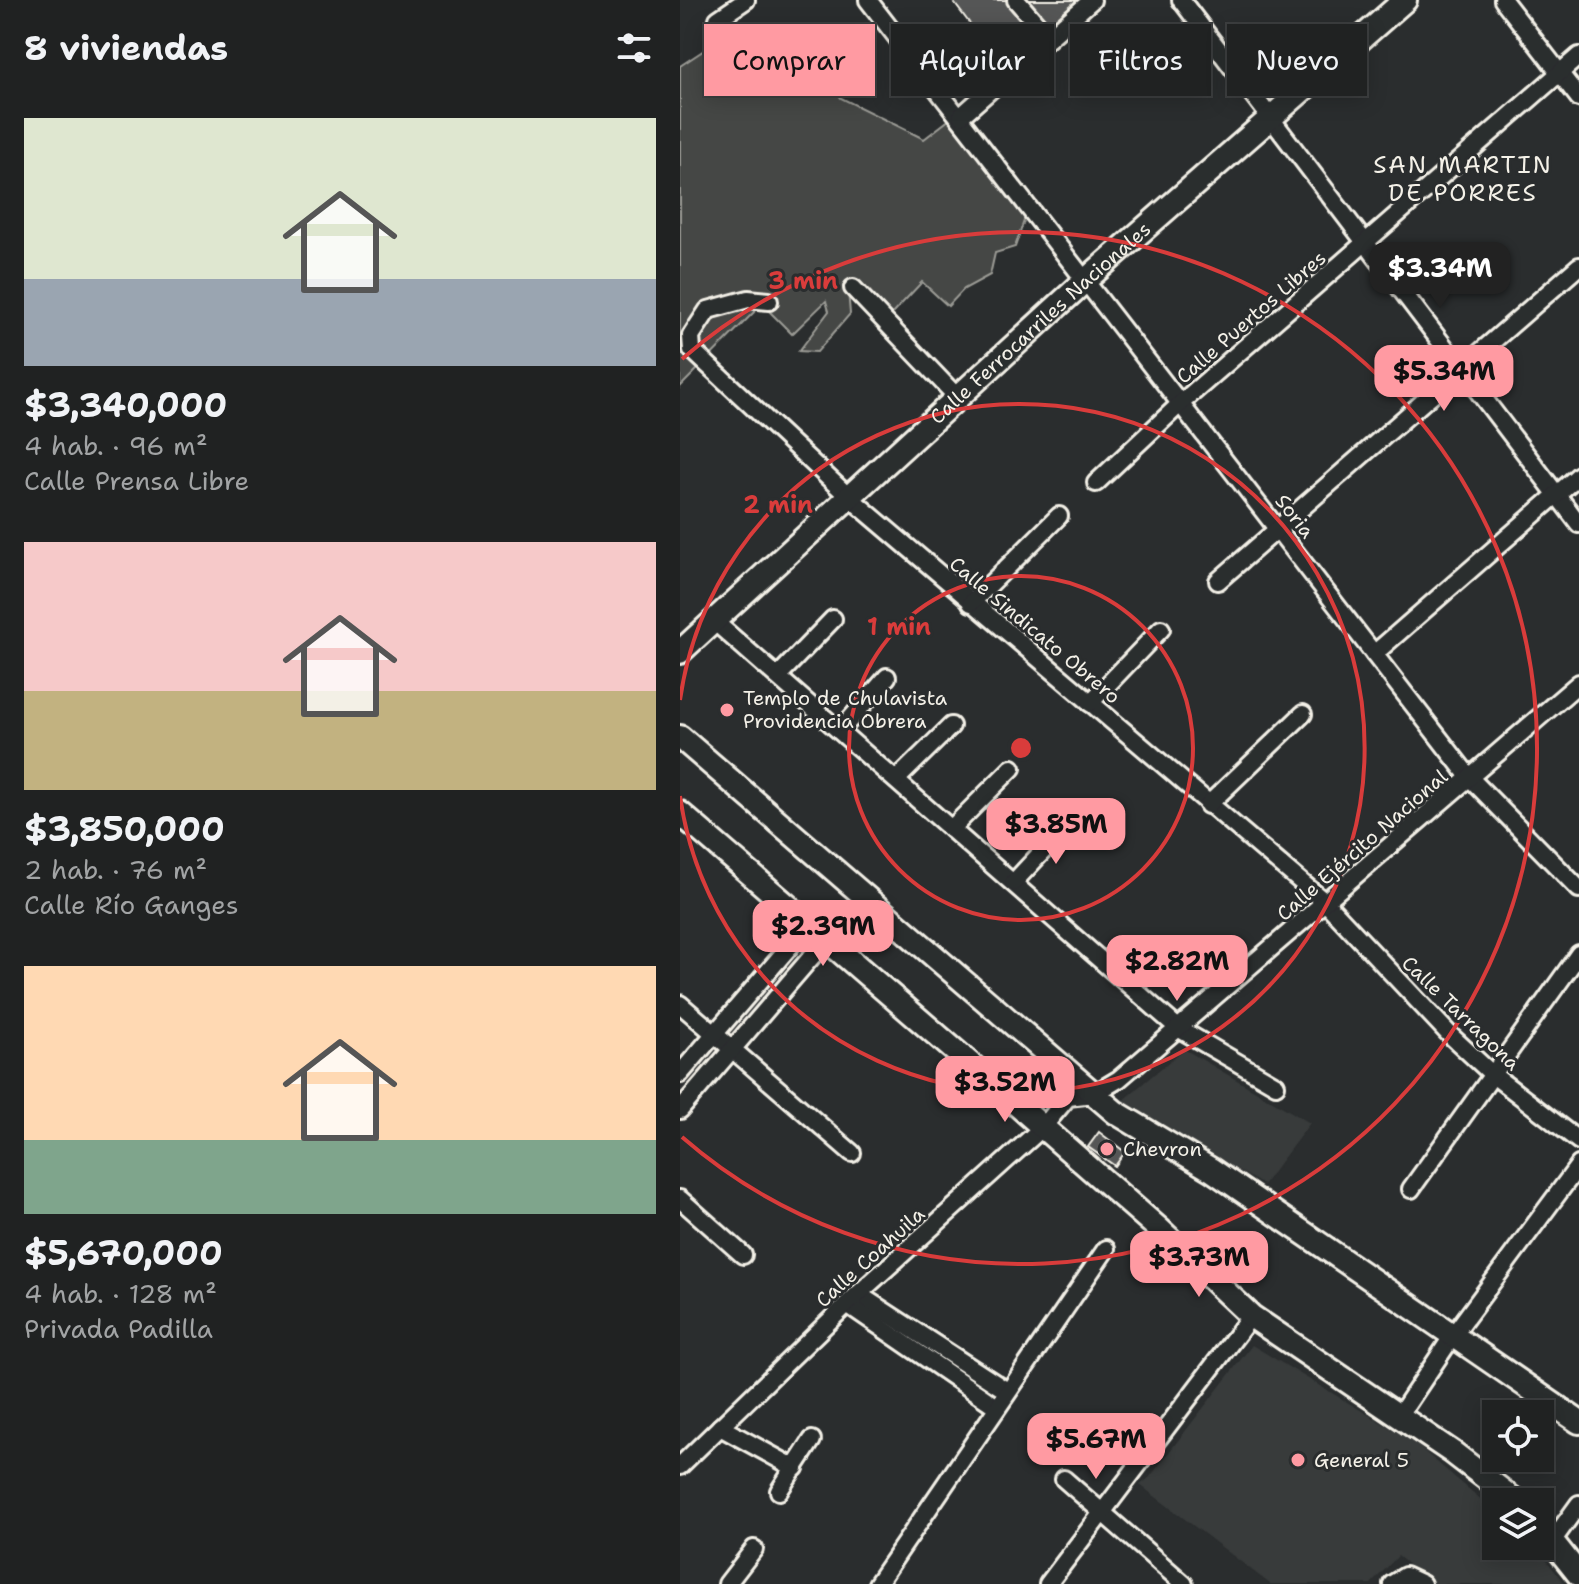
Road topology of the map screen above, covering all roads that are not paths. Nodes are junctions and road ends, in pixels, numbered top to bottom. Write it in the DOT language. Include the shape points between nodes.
graph roads {
  1 [pos="746,0"];
  2 [pos="868,0"];
  3 [pos="1016,0"];
  4 [pos="1092,0"];
  5 [pos="1181,0"];
  6 [pos="1405,0"];
  7 [pos="1503,0"];
  8 [pos="718,19"];
  9 [pos="1037,24"];
  10 [pos="1054,34"];
  11 [pos="1579,56"];
  12 [pos="1561,71"];
  13 [pos="984,96"];
  14 [pos="1579,98"];
  15 [pos="961,116"];
  16 [pos="1272,120"];
  17 [pos="1365,246"];
  18 [pos="1579,266"];
  19 [pos="1087,279"];
  20 [pos="853,288"];
  21 [pos="769,301"];
  22 [pos="1462,371"];
  23 [pos="957,397"];
  24 [pos="1181,403"];
  25 [pos="1579,475"];
  26 [pos="1096,483"];
  27 [pos="1556,495"];
  28 [pos="849,497"];
  29 [pos="1059,516"];
  30 [pos="1579,524"];
  31 [pos="1280,528"];
  32 [pos="1218,581"];
  33 [pos="971,603"];
  34 [pos="833,619"];
  35 [pos="714,621"];
  36 [pos="1161,629"];
  37 [pos="680,652"];
  38 [pos="1374,654"];
  39 [pos="778,676"];
  40 [pos="887,677"];
  41 [pos="1579,683"];
  42 [pos="1090,703"];
  43 [pos="1303,714"];
  44 [pos="951,726"];
  45 [pos="840,731"];
  46 [pos="680,737"];
  47 [pos="1012,768"];
  48 [pos="1470,778"];
  49 [pos="896,780"];
  50 [pos="1208,805"];
  51 [pos="680,813"];
  52 [pos="1071,821"];
  53 [pos="951,829"];
  54 [pos="1013,883"];
  55 [pos="1579,889"];
  56 [pos="1326,903"];
  57 [pos="808,925"];
  58 [pos="826,940"];
  59 [pos="1579,954"];
  60 [pos="680,1004"];
  61 [pos="1178,1028"];
  62 [pos="714,1034"];
  63 [pos="732,1049"];
  64 [pos="680,1074"];
  65 [pos="1493,1075"];
  66 [pos="1276,1085"];
  67 [pos="1094,1094"];
  68 [pos="680,1110"];
  69 [pos="1043,1127"];
  70 [pos="1579,1141"];
  71 [pos="852,1153"];
  72 [pos="1579,1165"];
  73 [pos="1411,1189"];
  74 [pos="680,1199"];
  75 [pos="1106,1249"];
  76 [pos="743,1255"];
  77 [pos="853,1299"];
  78 [pos="1251,1316"];
  79 [pos="1454,1334"];
  80 [pos="1007,1391"];
  81 [pos="997,1407"];
  82 [pos="1399,1416"];
  83 [pos="1579,1422"];
  84 [pos="720,1427"];
  85 [pos="812,1440"];
  86 [pos="680,1466"];
  87 [pos="795,1468"];
  88 [pos="1064,1479"];
  89 [pos="1498,1488"];
  90 [pos="779,1491"];
  91 [pos="1579,1504"];
  92 [pos="1100,1512"];
  93 [pos="1554,1526"];
  94 [pos="1554,1543"];
  95 [pos="754,1549"];
  96 [pos="1579,1575"];
  97 [pos="1396,1580"];
  98 [pos="727,1584"];
  99 [pos="877,1584"];
  100 [pos="1048,1584"];
  101 [pos="1184,1584"];
  102 [pos="1422,1584"];
  1 -- 8 [label="street"];
  2 -- 15 [label="street, Soria"];
  3 -- 9 [label="street"];
  4 -- 10 [label="street"];
  5 -- 16 [label="street"];
  6 -- 16 [label="main road, Calle Ferrocarriles Nacionales"];
  7 -- 12 [label="street"];
  11 -- 12 [label="street, Calle Puertos Libres"];
  12 -- 14 [label="street"];
  12 -- 17 [label="street, Calle Puertos Libres"];
  13 -- 15 [label="street"];
  15 -- 19 [label="street, Soria"];
  16 -- 17 [label="street"];
  16 -- 19 [label="main road, Calle Ferrocarriles Nacionales"];
  17 -- 22 [label="street"];
  17 -- 24 [label="street, Calle Puertos Libres"];
  18 -- 22 [label="street"];
  19 -- 23 [label="main road, Calle Ferrocarriles Nacionales"];
  19 -- 24 [label="street, Soria"];
  20 -- 23 [label="street"];
  21 -- 28 [label="street, Calle Sindicato Obrero" via="748,299 708,310 691,336 692,350"];
  22 -- 27 [label="street"];
  22 -- 31 [label="street"];
  23 -- 28 [label="main road, Calle Ferrocarriles Nacionales"];
  24 -- 26 [label="street, Calle Puertos Libres"];
  24 -- 31 [label="street, Soria"];
  25 -- 27 [label="street"];
  27 -- 30 [label="street"];
  27 -- 38 [label="street"];
  28 -- 33 [label="street, Calle Sindicato Obrero"];
  28 -- 35 [label="main road, Calle Ferrocarriles Nacionales"];
  29 -- 33 [label="street"];
  31 -- 32 [label="street"];
  31 -- 38 [label="street, Soria"];
  33 -- 42 [label="street, Calle Sindicato Obrero"];
  34 -- 39 [label="street"];
  35 -- 37 [label="main road, Calle Ferrocarriles Nacionales"];
  35 -- 39 [label="street"];
  36 -- 42 [label="street"];
  38 -- 48 [label="street, Soria"];
  39 -- 45 [label="street"];
  40 -- 45 [label="street"];
  41 -- 48 [label="street, Calle Ejército Nacional"];
  42 -- 50 [label="street, Calle Sindicato Obrero"];
  43 -- 50 [label="street"];
  44 -- 49 [label="street"];
  45 -- 49 [label="street"];
  46 -- 67 [label="main road"];
  47 -- 53 [label="street"];
  48 -- 55 [label="street, Soria"];
  48 -- 56 [label="street, Calle Ejército Nacional"];
  49 -- 53 [label="street"];
  50 -- 56 [label="street, Calle Sindicato Obrero"];
  51 -- 57 [label="main road"];
  52 -- 54 [label="street"];
  53 -- 54 [label="street"];
  54 -- 61 [label="street"];
  56 -- 61 [label="street, Calle Ejército Nacional"];
  56 -- 65 [label="street, Calle Tarragona"];
  57 -- 58 [label="main road"];
  57 -- 62 [label="street"];
  58 -- 63 [label="street"];
  58 -- 69 [label="main road"];
  59 -- 65 [label="street"];
  60 -- 62 [label="street"];
  61 -- 66 [label="street"];
  61 -- 67 [label="street, Calle Ejército Nacional"];
  62 -- 63 [label="street"];
  62 -- 64 [label="street"];
  63 -- 68 [label="street"];
  63 -- 71 [label="street"];
  65 -- 70 [label="street, Calle Tarragona"];
  65 -- 73 [label="street"];
  67 -- 69 [label="street, Calle Coahuila" via="1068,1097"];
  67 -- 79 [label="main road"];
  69 -- 77 [label="street, Calle Coahuila"];
  69 -- 78 [label="main road"];
  72 -- 79 [label="street"];
  74 -- 76 [label="street"];
  75 -- 80 [label="street"];
  77 -- 80 [label="street"];
  77 -- 81 [label="street"];
  77 -- 84 [label="street, Calle Coahuila"];
  78 -- 82 [label="main road"];
  78 -- 92 [label="street"];
  79 -- 82 [label="street"];
  79 -- 83 [label="main road"];
  80 -- 81 [label="street"];
  81 -- 99 [label="street"];
  82 -- 89 [label="main road"];
  84 -- 86 [label="street, Calle Coahuila"];
  84 -- 87 [label="street"];
  85 -- 87 [label="street"];
  87 -- 90 [label="street"];
  88 -- 92 [label="street"];
  91 -- 93 [label="street"];
  92 -- 100 [label="street"];
  92 -- 101 [label="street"];
  94 -- 96 [label="main road"];
  95 -- 98 [label="street"];
  97 -- 102 [label="street" via="1412,1577"];
}
